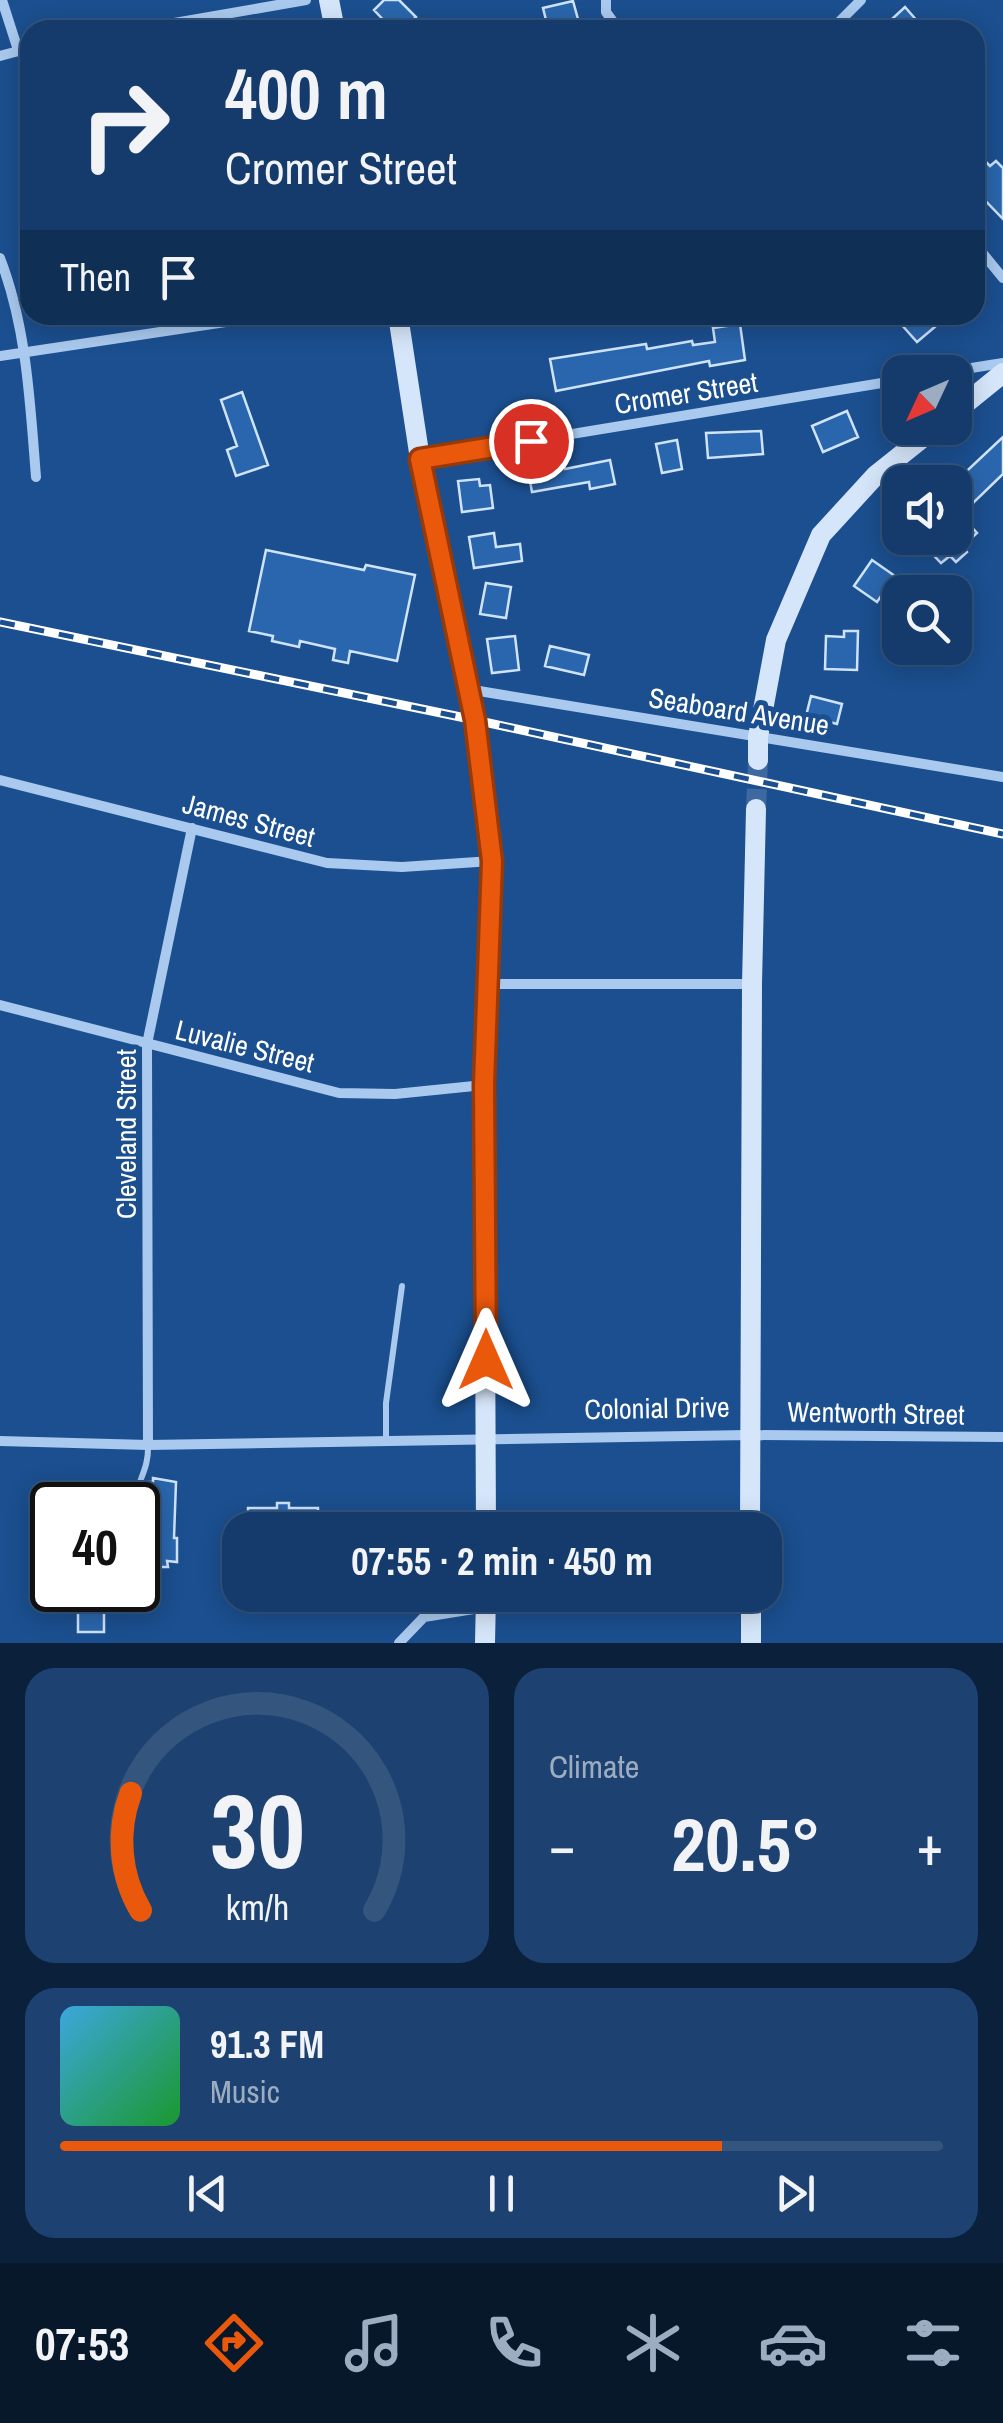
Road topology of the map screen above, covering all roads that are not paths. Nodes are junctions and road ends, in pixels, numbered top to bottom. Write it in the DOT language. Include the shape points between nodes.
graph roads {
  1 [pos="2,0"];
  2 [pos="306,0"];
  3 [pos="861,0"];
  4 [pos="191,20"];
  5 [pos="841,20"];
  6 [pos="20,40"];
  7 [pos="985,256"];
  8 [pos="0,258"];
  9 [pos="1003,278"];
  10 [pos="207,325"];
  11 [pos="400,325"];
  12 [pos="24,353"];
  13 [pos="0,356"];
  14 [pos="1003,363"];
  15 [pos="972,368"];
  16 [pos="1003,373"];
  17 [pos="882,383"];
  18 [pos="972,398"];
  19 [pos="914,445"];
  20 [pos="420,459"];
  21 [pos="36,477"];
  22 [pos="467,688"];
  23 [pos="758,737"];
  24 [pos="758,760"];
  25 [pos="1003,778"];
  26 [pos="0,780"];
  27 [pos="756,809"];
  28 [pos="192,828"];
  29 [pos="492,861"];
  30 [pos="486,984"];
  31 [pos="752,984"];
  32 [pos="0,1005"];
  33 [pos="148,1044"];
  34 [pos="484,1085"];
  35 [pos="402,1286"];
  36 [pos="748,1434"];
  37 [pos="1003,1437"];
  38 [pos="487,1438"];
  39 [pos="386,1440"];
  40 [pos="0,1441"];
  41 [pos="148,1445"];
  42 [pos="138,1482"];
  43 [pos="486,1512"];
  44 [pos="750,1512"];
  45 [pos="443,1612"];
  46 [pos="486,1612"];
  47 [pos="751,1612"];
  48 [pos="400,1643"];
  49 [pos="486,1643"];
  50 [pos="751,1643"];
  1 -- 6 [label="street"];
  2 -- 4 [label="street"];
  3 -- 5 [label="street"];
  7 -- 9 [label="street"];
  8 -- 12 [label="street" via="16,300"];
  10 -- 12 [label="street"];
  11 -- 20 [label="street"];
  12 -- 13 [label="street"];
  12 -- 21 [label="street"];
  14 -- 15 [label="street"];
  16 -- 18 [label="street"];
  17 -- 20 [label="street, Cromer Street"];
  19 -- 23 [label="street" via="821,535 776,640"];
  20 -- 22 [label="street"];
  22 -- 23 [label="street, Seaboard Avenue"];
  22 -- 29 [label="street"];
  23 -- 24 [label="street"];
  23 -- 25 [label="street, Seaboard Avenue"];
  26 -- 28 [label="street, James Street"];
  27 -- 31 [label="street, Colonial Drive"];
  28 -- 29 [label="street, James Street" via="328,863"];
  28 -- 33 [label="street, Cleveland Street"];
  29 -- 30 [label="street"];
  30 -- 31 [label="street"];
  30 -- 34 [label="street"];
  31 -- 36 [label="street, Colonial Drive"];
  32 -- 33 [label="street, Luvalie Street"];
  33 -- 34 [label="street, Luvalie Street" via="339,1093"];
  33 -- 41 [label="street, Cleveland Street"];
  34 -- 38 [label="street"];
  35 -- 39 [label="lane"];
  36 -- 37 [label="street, Wentworth Street"];
  36 -- 38 [label="street, Colonial Drive"];
  36 -- 44 [label="street"];
  38 -- 39 [label="street, Colonial Drive"];
  38 -- 43 [label="street"];
  39 -- 41 [label="street, Colonial Drive"];
  40 -- 41 [label="street, Colonial Drive"];
  41 -- 42 [label="lane" via="148,1468"];
  45 -- 48 [label="street" via="424,1617"];
  46 -- 49 [label="street"];
  47 -- 50 [label="street"];
}
